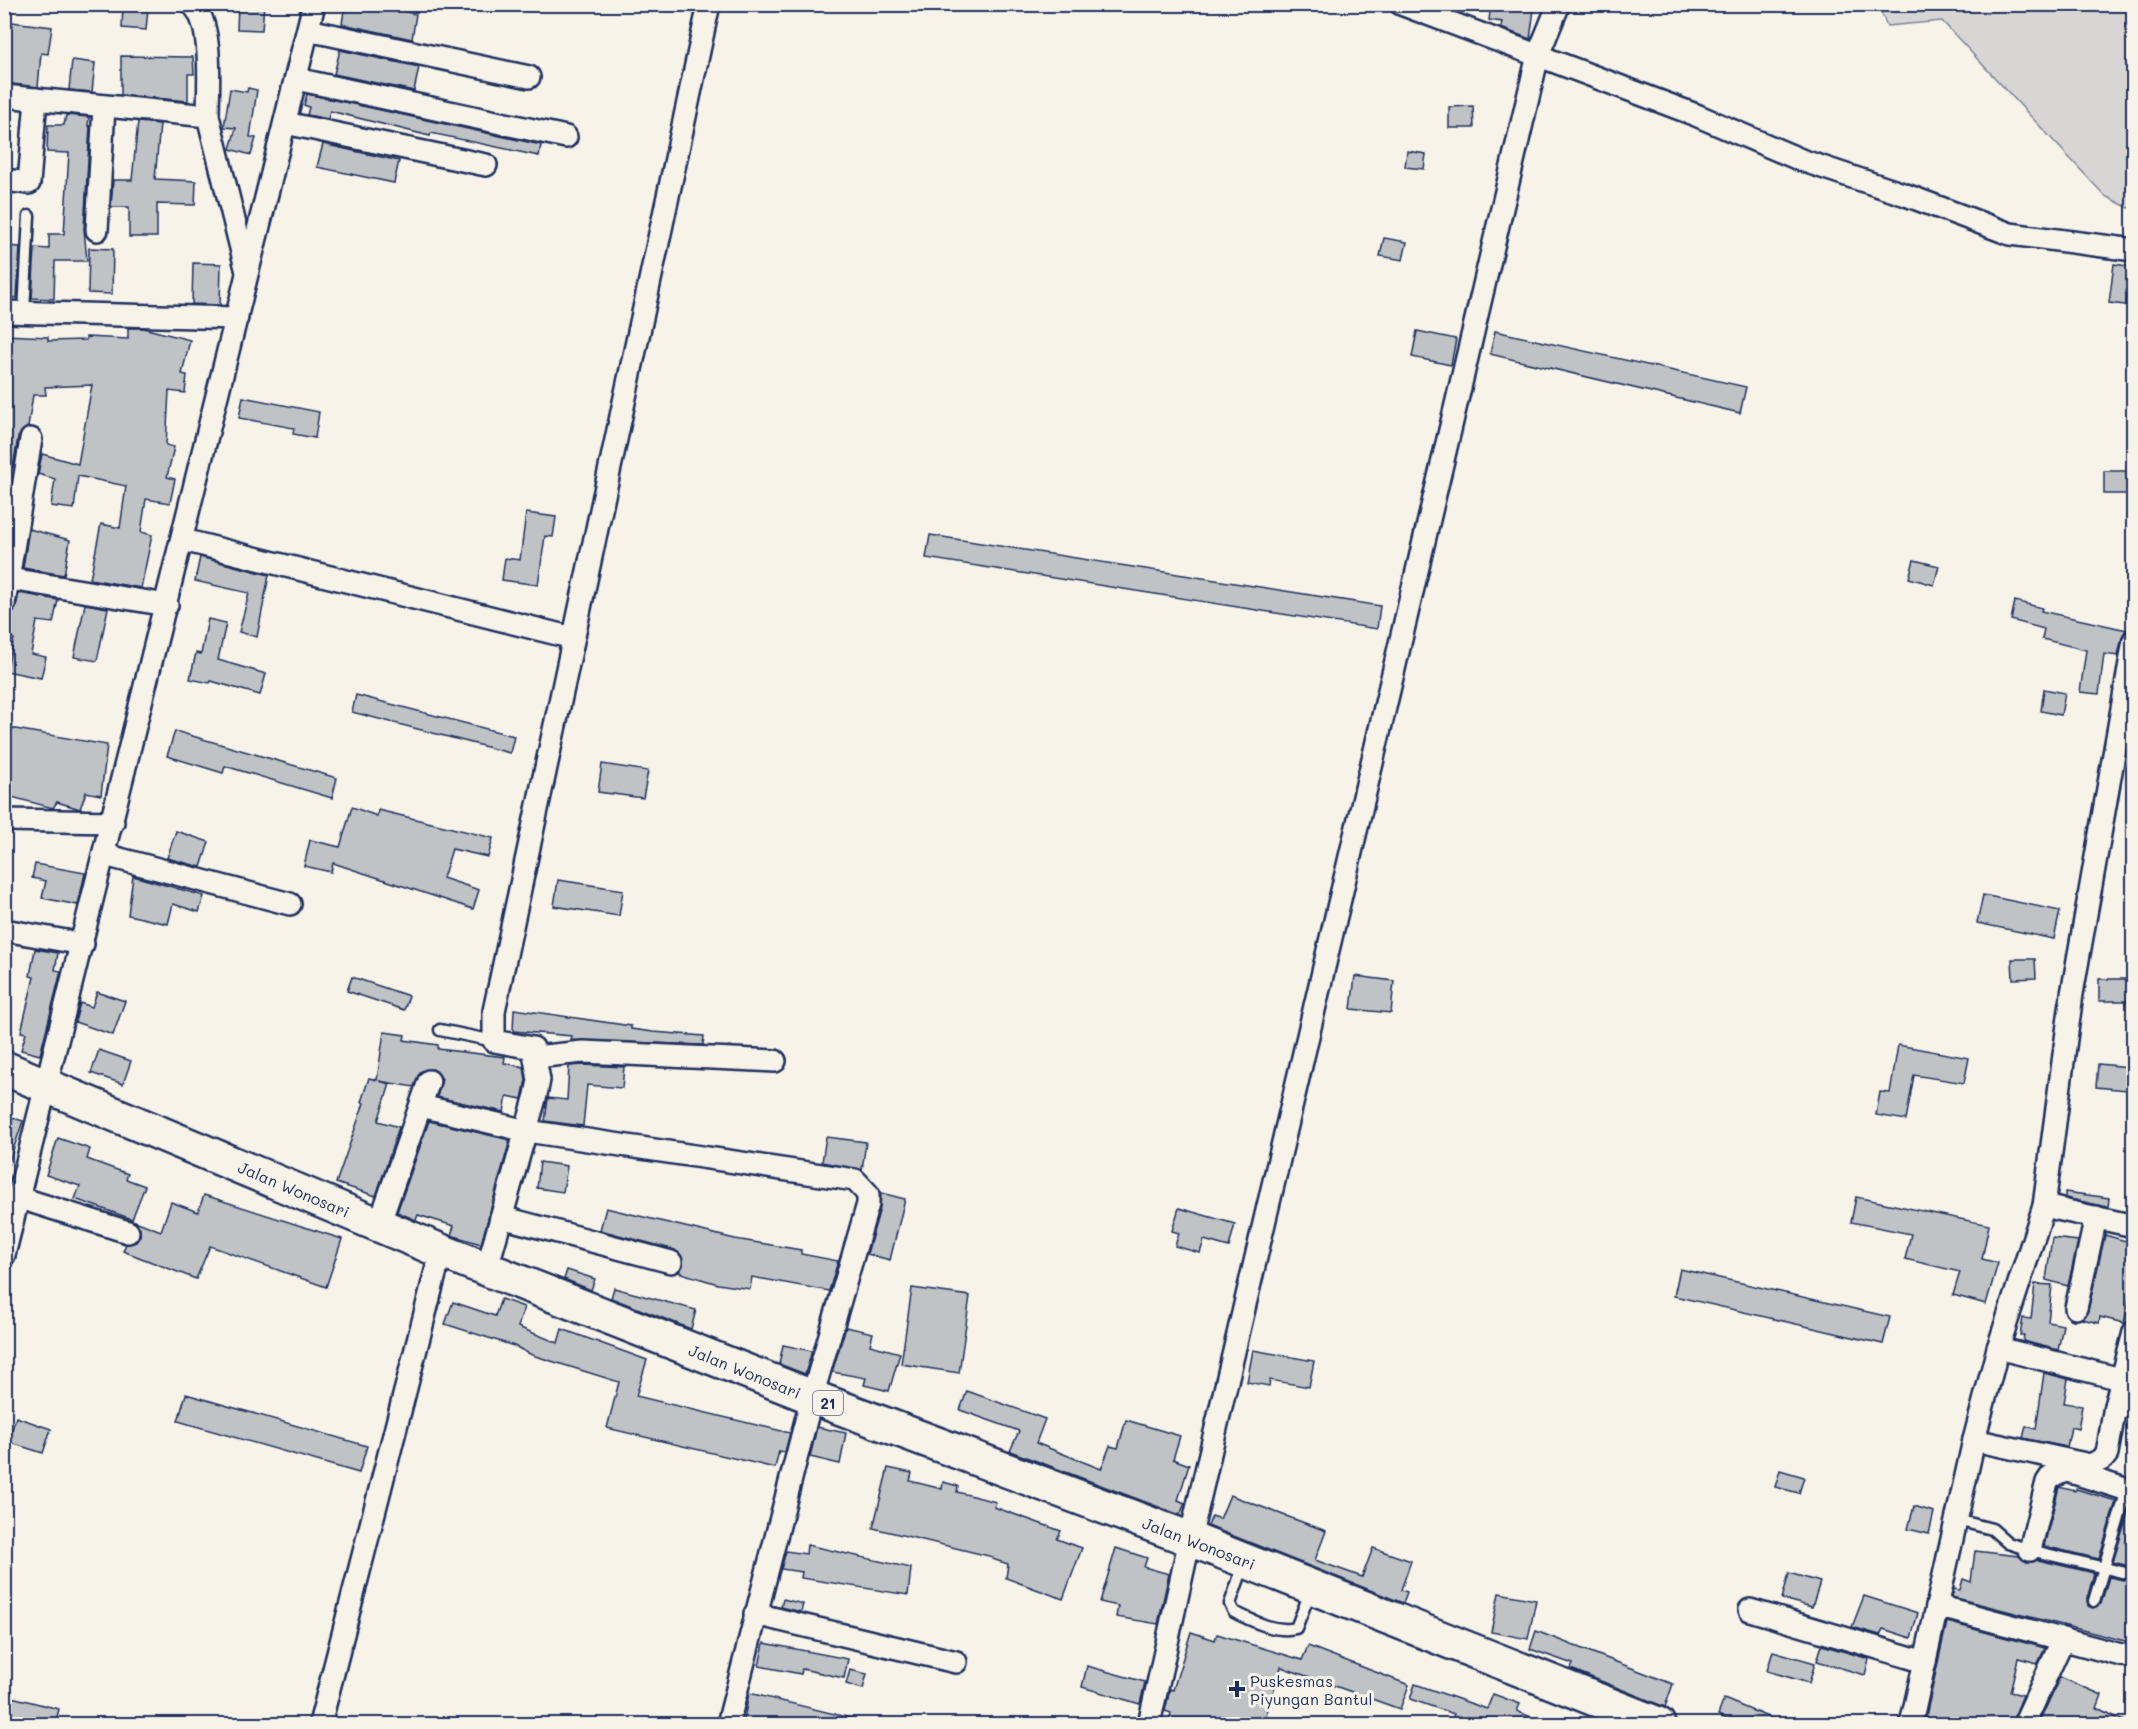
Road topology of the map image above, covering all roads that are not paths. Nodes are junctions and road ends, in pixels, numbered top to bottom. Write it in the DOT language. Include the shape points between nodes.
graph roads {
  1 [pos="192,4"];
  2 [pos="314,4"];
  3 [pos="709,4"];
  4 [pos="1401,4"];
  5 [pos="1559,4"];
  6 [pos="308,30"];
  7 [pos="1538,55"];
  8 [pos="529,77"];
  9 [pos="296,79"];
  10 [pos="4,96"];
  11 [pos="36,99"];
  12 [pos="104,106"];
  13 [pos="208,116"];
  14 [pos="285,123"];
  15 [pos="566,137"];
  16 [pos="486,165"];
  17 [pos="4,180"];
  18 [pos="29,216"];
  19 [pos="98,230"];
  20 [pos="2133,250"];
  21 [pos="248,274"];
  22 [pos="14,313"];
  23 [pos="237,318"];
  24 [pos="31,439"];
  25 [pos="183,540"];
  26 [pos="7,579"];
  27 [pos="4,604"];
  28 [pos="166,605"];
  29 [pos="573,638"];
  30 [pos="2133,640"];
  31 [pos="4,820"];
  32 [pos="113,822"];
  33 [pos="105,855"];
  34 [pos="290,904"];
  35 [pos="10,931"];
  36 [pos="83,944"];
  37 [pos="440,1030"];
  38 [pos="494,1041"];
  39 [pos="536,1057"];
  40 [pos="775,1061"];
  41 [pos="4,1068"];
  42 [pos="429,1081"];
  43 [pos="48,1086"];
  44 [pos="421,1106"];
  45 [pos="527,1131"];
  46 [pos="20,1198"];
  47 [pos="2044,1206"];
  48 [pos="501,1217"];
  49 [pos="2096,1217"];
  50 [pos="8,1225"];
  51 [pos="379,1225"];
  52 [pos="2133,1226"];
  53 [pos="128,1232"];
  54 [pos="441,1251"];
  55 [pos="4,1255"];
  56 [pos="671,1262"];
  57 [pos="486,1268"];
  58 [pos="2076,1308"];
  59 [pos="2133,1332"];
  60 [pos="1998,1348"];
  61 [pos="2121,1379"];
  62 [pos="812,1397"];
  63 [pos="2124,1407"];
  64 [pos="1974,1440"];
  65 [pos="2130,1491"];
  66 [pos="1957,1520"];
  67 [pos="1190,1539"];
  68 [pos="2031,1550"];
  69 [pos="1245,1561"];
  70 [pos="2103,1566"];
  71 [pos="2133,1575"];
  72 [pos="1312,1587"];
  73 [pos="2094,1601"];
  74 [pos="1937,1606"];
  75 [pos="1750,1610"];
  76 [pos="755,1614"];
  77 [pos="2063,1640"];
  78 [pos="2133,1656"];
  79 [pos="956,1662"];
  80 [pos="1925,1662"];
  81 [pos="320,1725"];
  82 [pos="728,1725"];
  83 [pos="1149,1725"];
  84 [pos="1658,1725"];
  85 [pos="1911,1725"];
  86 [pos="2024,1725"];
  1 -- 13 [label="street" via="198,9 207,38"];
  2 -- 6 [label="street"];
  3 -- 29 [label="street"];
  4 -- 7 [label="street"];
  5 -- 7 [label="street"];
  6 -- 8 [label="street"];
  6 -- 9 [label="street"];
  7 -- 20 [label="street" via="1801,160 2010,234"];
  7 -- 67 [label="street"];
  9 -- 14 [label="street"];
  9 -- 15 [label="street"];
  10 -- 11 [label="street"];
  11 -- 12 [label="street"];
  11 -- 17 [label="street" via="29,183"];
  12 -- 13 [label="street"];
  12 -- 19 [label="street"];
  13 -- 21 [label="street"];
  14 -- 16 [label="street"];
  14 -- 21 [label="street"];
  18 -- 22 [label="lane"];
  21 -- 23 [label="street"];
  22 -- 23 [label="street"];
  23 -- 25 [label="street"];
  24 -- 26 [label="street"];
  25 -- 28 [label="street"];
  25 -- 29 [label="street"];
  26 -- 27 [label="street"];
  26 -- 28 [label="street"];
  28 -- 32 [label="street"];
  29 -- 38 [label="street" via="494,1011"];
  30 -- 47 [label="street" via="2072,994"];
  31 -- 32 [label="street"];
  32 -- 33 [label="street"];
  33 -- 34 [label="street"];
  33 -- 36 [label="street"];
  35 -- 36 [label="street"];
  36 -- 43 [label="street"];
  37 -- 38 [label="lane"];
  38 -- 39 [label="street" via="533,1048"];
  39 -- 40 [label="street" via="583,1052"];
  39 -- 45 [label="street" via="539,1080"];
  41 -- 43 [label="highway, Jalan Wonosari / 21"];
  42 -- 44 [label="street"];
  43 -- 46 [label="street"];
  43 -- 51 [label="highway, Jalan Wonosari / 21"];
  44 -- 45 [label="street"];
  44 -- 51 [label="street"];
  45 -- 48 [label="street"];
  45 -- 62 [label="street" via="855,1180 868,1194 868,1204"];
  46 -- 50 [label="street"];
  46 -- 53 [label="street"];
  47 -- 49 [label="street"];
  47 -- 60 [label="street"];
  48 -- 56 [label="street"];
  48 -- 57 [label="street"];
  49 -- 52 [label="street"];
  49 -- 58 [label="street"];
  50 -- 55 [label="street"];
  51 -- 54 [label="highway, Jalan Wonosari / 21"];
  54 -- 57 [label="highway, Jalan Wonosari / 21"];
  54 -- 81 [label="street"];
  57 -- 62 [label="highway, Jalan Wonosari / 21"];
  59 -- 61 [label="street"];
  60 -- 61 [label="street"];
  60 -- 64 [label="street"];
  61 -- 63 [label="street"];
  62 -- 67 [label="highway, Jalan Wonosari / 21"];
  62 -- 76 [label="street"];
  63 -- 64 [label="street" via="2107,1454 2090,1465"];
  64 -- 66 [label="street"];
  65 -- 68 [label="street" via="2068,1472 2051,1476"];
  65 -- 70 [label="lane"];
  66 -- 68 [label="lane" via="1992,1529 2008,1543"];
  66 -- 74 [label="street"];
  67 -- 69 [label="highway, Jalan Wonosari / 21"];
  67 -- 83 [label="street"];
  68 -- 70 [label="lane"];
  69 -- 72 [label="highway, Jalan Wonosari / 21"];
  69 -- 72 [label="lane" via="1230,1604 1234,1612 1246,1617 1283,1631 1296,1628"];
  70 -- 71 [label="lane"];
  70 -- 73 [label="lane"];
  72 -- 84 [label="highway, Jalan Wonosari / 21"];
  74 -- 77 [label="street"];
  74 -- 80 [label="street"];
  75 -- 80 [label="street"];
  76 -- 79 [label="street"];
  76 -- 82 [label="street"];
  77 -- 78 [label="street"];
  77 -- 86 [label="street"];
  80 -- 85 [label="street"];
}
